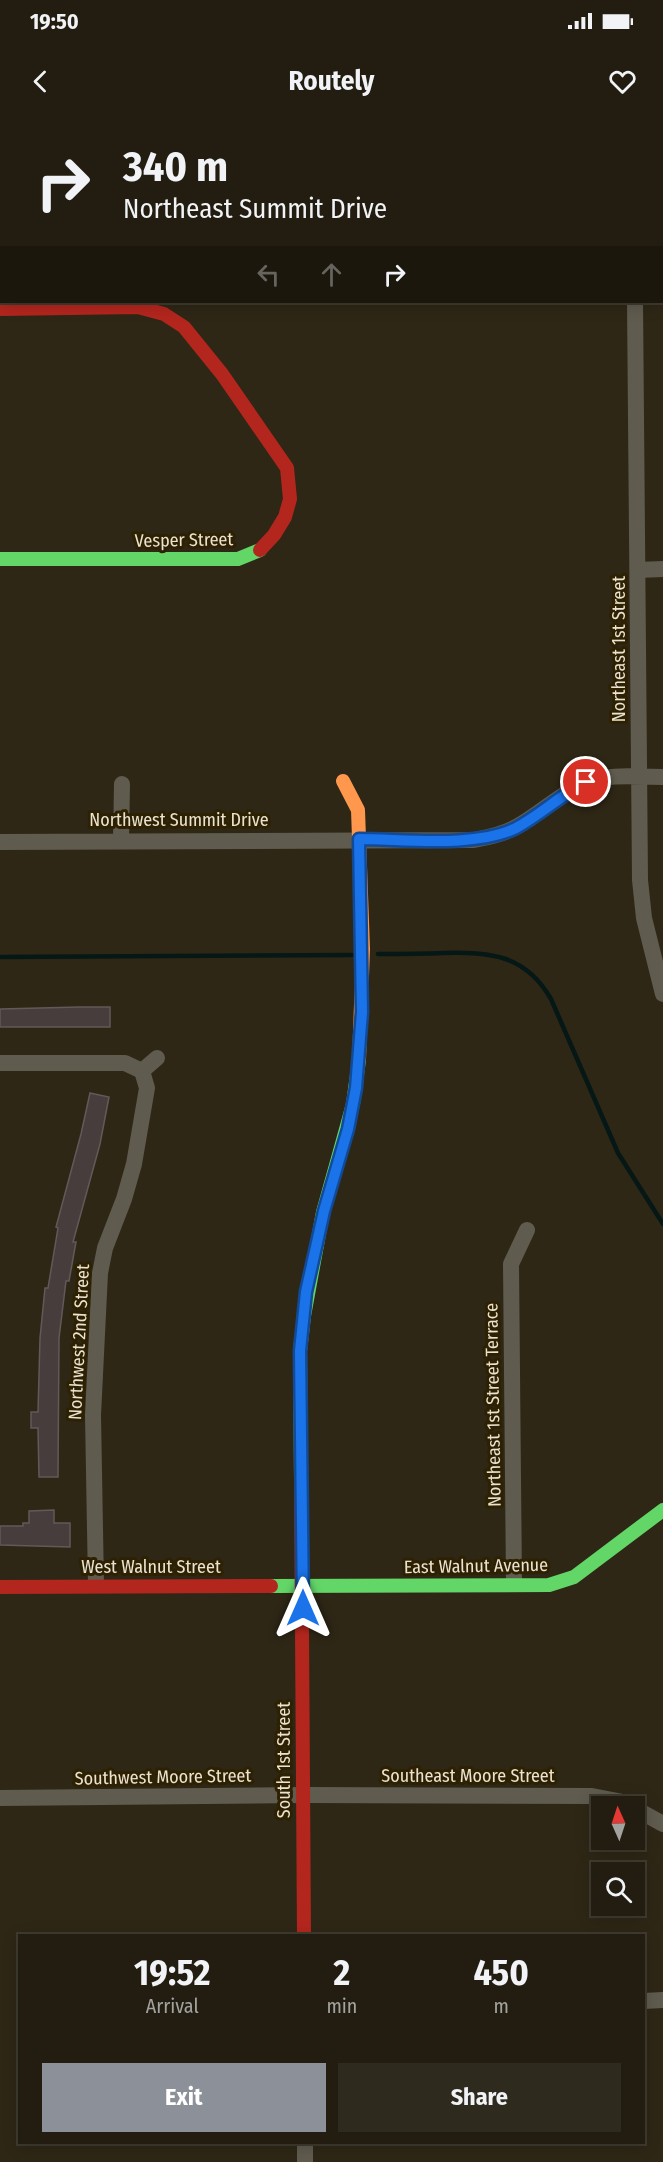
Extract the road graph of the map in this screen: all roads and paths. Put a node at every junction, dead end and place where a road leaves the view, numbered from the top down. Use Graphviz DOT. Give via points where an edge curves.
graph roads {
  1 [pos="635,303"];
  2 [pos="0,309"];
  3 [pos="0,559"];
  4 [pos="663,569"];
  5 [pos="639,570"];
  6 [pos="639,777"];
  7 [pos="663,777"];
  8 [pos="343,782"];
  9 [pos="122,784"];
  10 [pos="359,839"];
  11 [pos="121,840"];
  12 [pos="0,842"];
  13 [pos="663,994"];
  14 [pos="157,1058"];
  15 [pos="0,1064"];
  16 [pos="142,1071"];
  17 [pos="527,1230"];
  18 [pos="663,1510"];
  19 [pos="514,1584"];
  20 [pos="303,1585"];
  21 [pos="96,1586"];
  22 [pos="0,1587"];
  23 [pos="304,1795"];
  24 [pos="592,1796"];
  25 [pos="0,1798"];
  26 [pos="645,1814"];
  27 [pos="663,1824"];
  28 [pos="304,1934"];
  29 [pos="663,2000"];
  30 [pos="645,2001"];
  31 [pos="305,2144"];
  32 [pos="305,2162"];
  1 -- 5 [label="street, Northeast 1st Street"];
  2 -- 3 [label="street, Vesper Street" via="138,308 164,314 184,327 287,468 290,499 274,535 260,550 238,559"];
  4 -- 5 [label="street"];
  5 -- 6 [label="street, Northeast 1st Street"];
  6 -- 7 [label="street, Northwest Summit Drive"];
  6 -- 10 [label="street, Northwest Summit Drive" via="606,777 586,782 517,827 474,840"];
  6 -- 13 [label="street, Northeast 1st Street" via="644,918"];
  8 -- 10 [label="street, South 1st Street" via="358,810"];
  9 -- 11 [label="street"];
  10 -- 11 [label="street, Northwest Summit Drive"];
  10 -- 20 [label="street, South 1st Street" via="362,1012 356,1088 306,1292 300,1351"];
  11 -- 12 [label="street, Northwest Summit Drive"];
  14 -- 16 [label="street"];
  15 -- 16 [label="street" via="125,1063"];
  16 -- 21 [label="street, Northwest 2nd Street" via="147,1088 134,1164 100,1273 93,1415"];
  17 -- 19 [label="street, Northeast 1st Street Terrace" via="511,1264"];
  18 -- 19 [label="street, East Walnut Avenue" via="574,1577 549,1585"];
  19 -- 20 [label="street, East Walnut Avenue"];
  20 -- 21 [label="street, West Walnut Street"];
  20 -- 23 [label="street, South 1st Street"];
  21 -- 22 [label="street, West Walnut Street"];
  23 -- 24 [label="street, Southeast Moore Street"];
  23 -- 25 [label="street, Southwest Moore Street"];
  23 -- 28 [label="street, South 1st Street"];
  26 -- 27 [label="street"];
  29 -- 30 [label="street"];
  31 -- 32 [label="street"];
}
